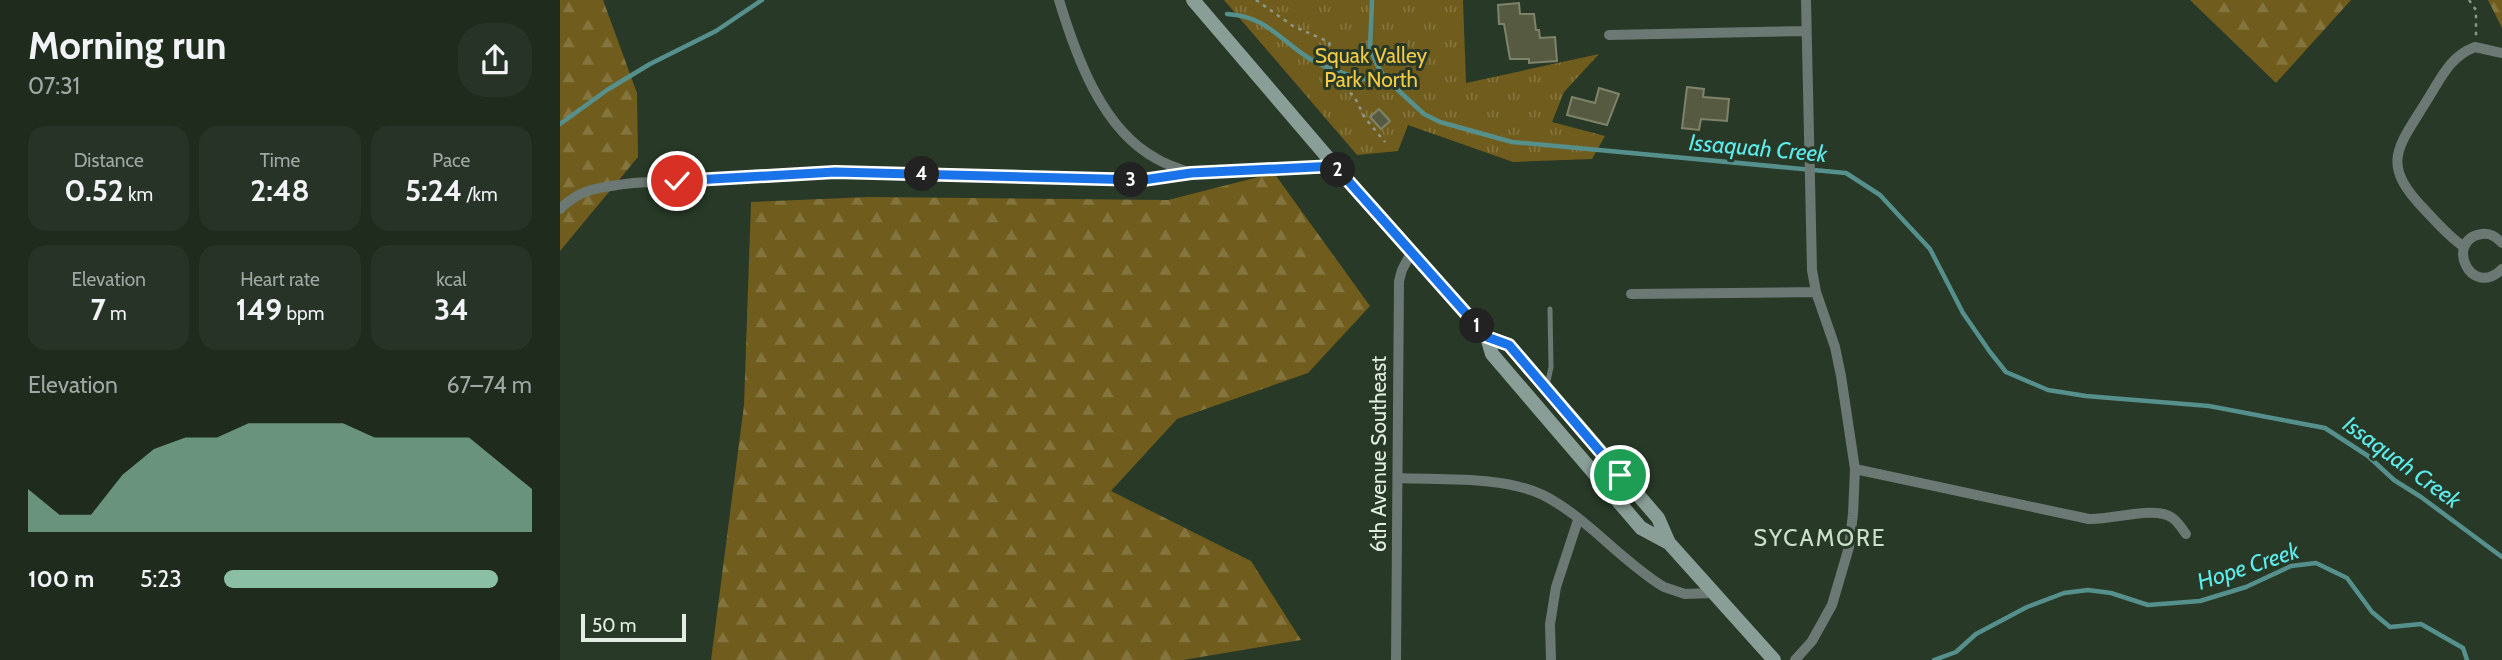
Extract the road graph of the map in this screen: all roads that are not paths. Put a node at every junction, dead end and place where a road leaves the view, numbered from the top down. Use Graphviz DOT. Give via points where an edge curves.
graph roads {
  1 [pos="1059,0"];
  2 [pos="1193,0"];
  3 [pos="1806,0"];
  4 [pos="1806,31"];
  5 [pos="1609,35"];
  6 [pos="2502,53"];
  7 [pos="1335,166"];
  8 [pos="1191,173"];
  9 [pos="560,209"];
  10 [pos="2502,243"];
  11 [pos="2464,247"];
  12 [pos="1412,251"];
  13 [pos="2502,269"];
  14 [pos="1816,292"];
  15 [pos="1631,294"];
  16 [pos="1549,309"];
  17 [pos="1487,337"];
  18 [pos="1546,389"];
  19 [pos="1583,432"];
  20 [pos="1569,444"];
  21 [pos="1855,469"];
  22 [pos="1398,478"];
  23 [pos="1578,520"];
  24 [pos="2186,534"];
  25 [pos="1669,543"];
  26 [pos="1713,593"];
  27 [pos="1396,660"];
  28 [pos="1551,660"];
  29 [pos="1774,660"];
  30 [pos="1795,660"];
  1 -- 8 [label="street" via="1071,41 1100,100 1138,146"];
  2 -- 7 [label="main road"];
  3 -- 4 [label="street"];
  4 -- 5 [label="street"];
  4 -- 14 [label="street" via="1810,246"];
  6 -- 11 [label="street" via="2475,47 2453,58 2405,136 2397,159 2407,192"];
  7 -- 8 [label="street"];
  7 -- 12 [label="main road"];
  8 -- 9 [label="street" via="1143,180 835,172 624,185 591,190"];
  10 -- 11 [label="street" via="2493,235 2480,234"];
  11 -- 13 [label="street" via="2463,260 2476,276 2489,277"];
  12 -- 17 [label="main road"];
  12 -- 22 [label="street, 6th Avenue Southeast" via="1399,281"];
  14 -- 15 [label="street"];
  14 -- 21 [label="street" via="1837,357"];
  16 -- 18 [label="lane" via="1551,367"];
  17 -- 18 [label="main road" via="1509,345"];
  17 -- 20 [label="main road" via="1492,354"];
  18 -- 19 [label="main road"];
  19 -- 20 [label="main road"];
  19 -- 25 [label="main road" via="1658,519"];
  20 -- 25 [label="main road" via="1641,528"];
  21 -- 24 [label="street" via="2089,519 2159,513 2170,516"];
  21 -- 30 [label="street" via="1853,514 1842,574 1822,626"];
  22 -- 23 [label="street" via="1525,488"];
  22 -- 27 [label="street, 6th Avenue Southeast"];
  23 -- 26 [label="street" via="1664,587 1685,594"];
  23 -- 28 [label="street" via="1556,587"];
  25 -- 26 [label="main road"];
  26 -- 29 [label="main road"];
}
